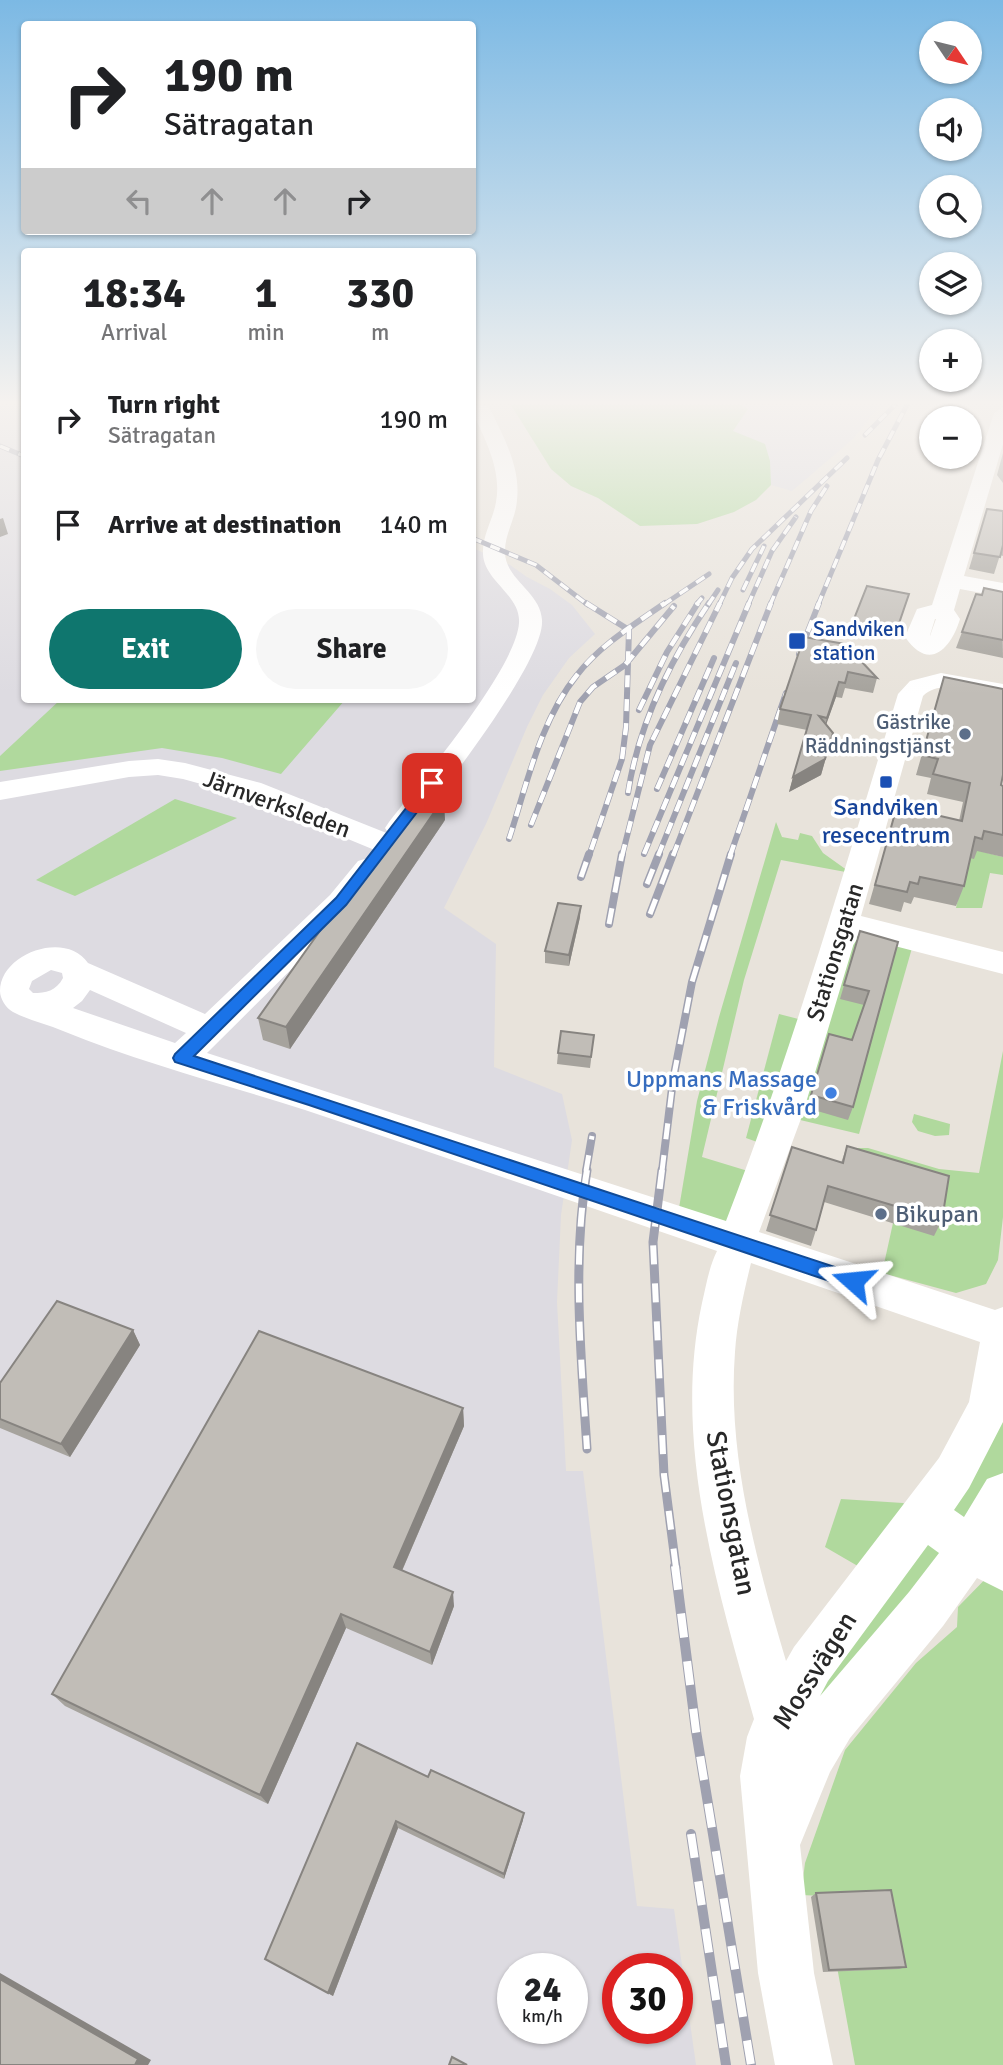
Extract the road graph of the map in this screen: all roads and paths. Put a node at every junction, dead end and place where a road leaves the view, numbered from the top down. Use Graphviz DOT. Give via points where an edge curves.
graph roads {
  1 [pos="507,501"];
  2 [pos="976,501"];
  3 [pos="950,580"];
  4 [pos="1003,590"];
  5 [pos="942,610"];
  6 [pos="1003,692"];
  7 [pos="0,791"];
  8 [pos="387,845"];
  9 [pos="845,923"];
  10 [pos="1003,963"];
  11 [pos="210,1030"];
  12 [pos="181,1058"];
  13 [pos="1003,1329"];
  14 [pos="1003,1496"];
  15 [pos="923,1516"];
  16 [pos="987,1558"];
  17 [pos="780,1722"];
  18 [pos="774,1844"];
  19 [pos="804,2065"];
  1 -- 8 [label="street" via="494,558 527,608 531,622 520,657"];
  2 -- 3 [label="street"];
  3 -- 4 [label="street"];
  3 -- 5 [label="street"];
  6 -- 9 [label="street, Stationsgatan" via="948,681 928,681 914,688"];
  7 -- 8 [label="street, Järnverksleden" via="158,767 251,789"];
  8 -- 11 [label="street" via="341,902"];
  9 -- 10 [label="street"];
  9 -- 17 [label="street, Stationsgatan" via="784,1116 737,1244 718,1315 714,1357 713,1419 727,1520"];
  11 -- 12 [label="street"];
  11 -- 12 [label="street" via="78,971 77,985 63,999 32,1005"];
  12 -- 13 [label="street"];
  13 -- 15 [label="street, Mossvägen" via="990,1402 977,1433"];
  14 -- 16 [label="street, Mossvägen"];
  15 -- 16 [label="street"];
  15 -- 17 [label="street, Mossvägen" via="811,1664"];
  16 -- 18 [label="street, Mossvägen" via="926,1609 832,1720"];
  17 -- 18 [label="street, Mossvägen" via="772,1737 765,1776"];
  18 -- 19 [label="street, Mossvägen" via="786,1973"];
}
